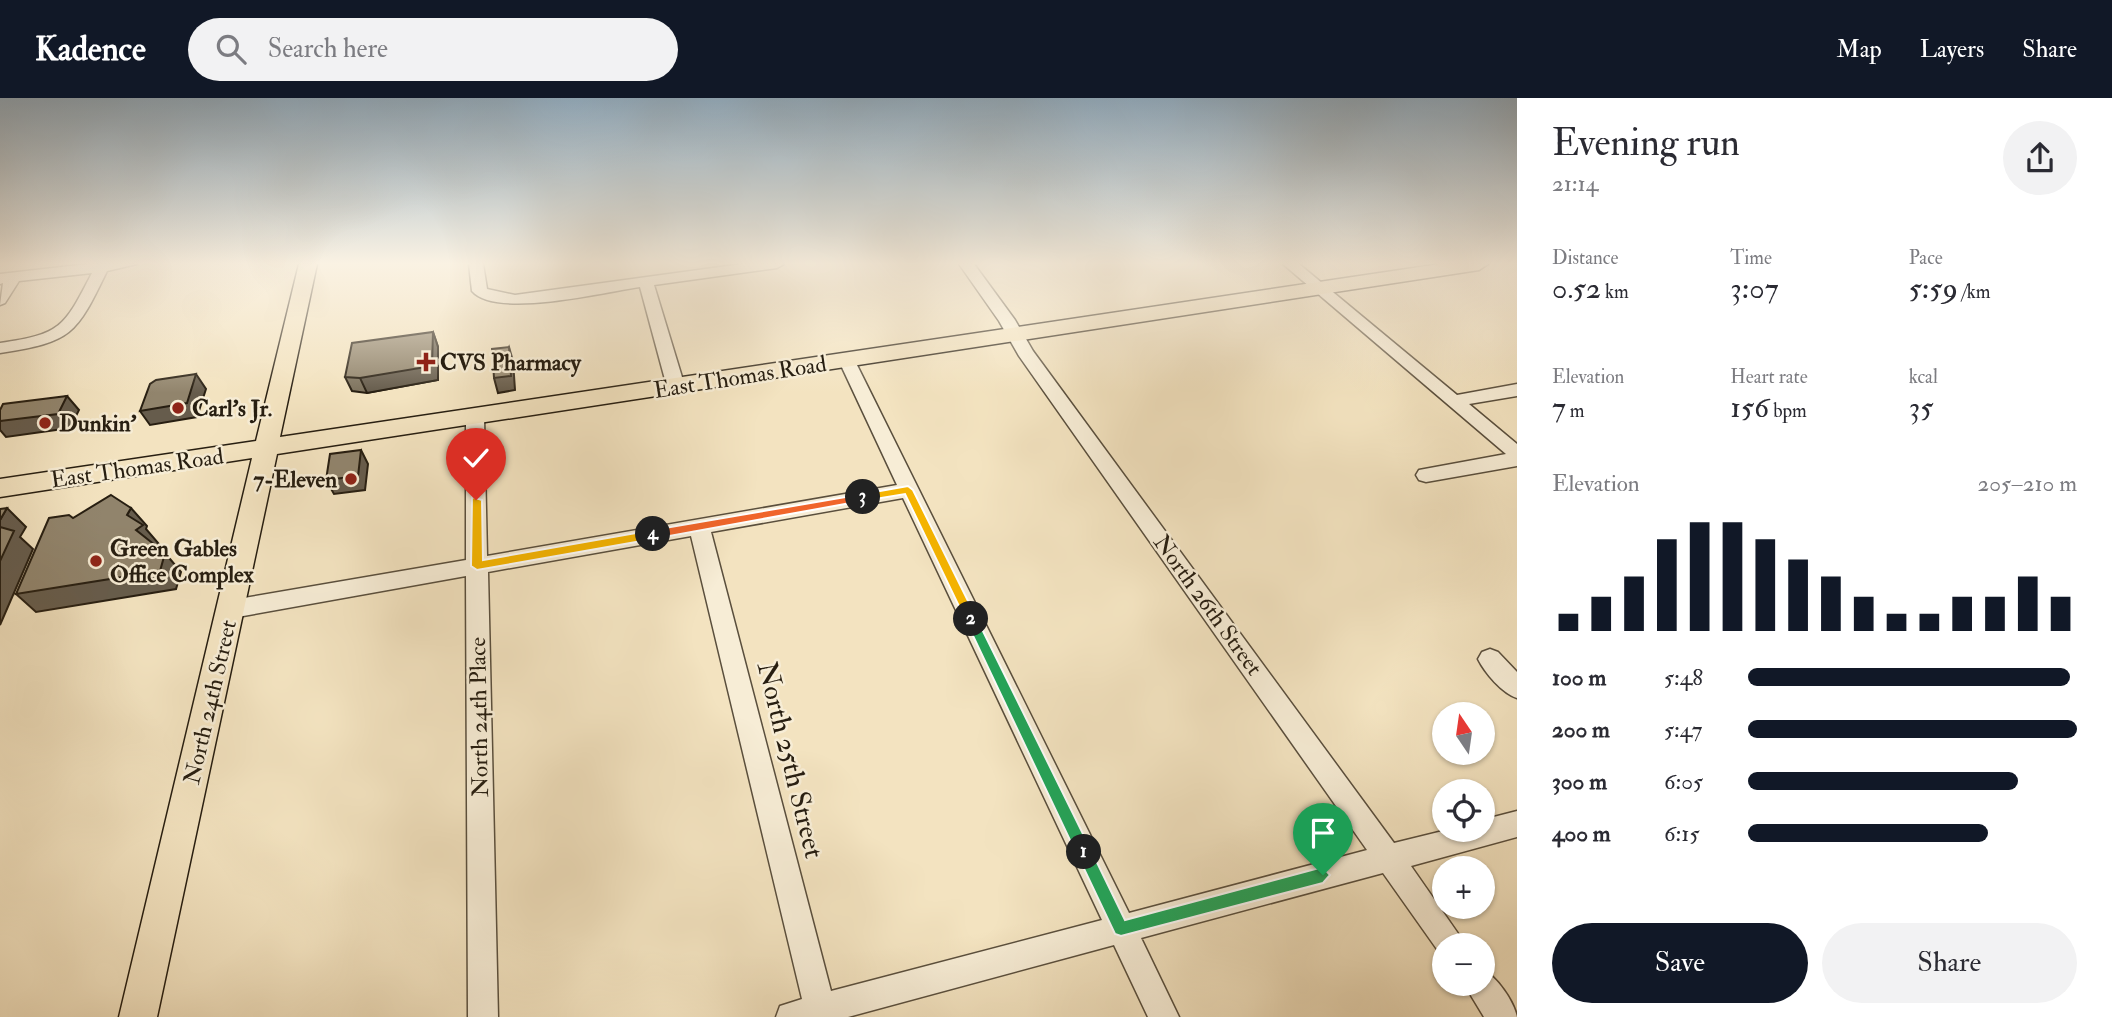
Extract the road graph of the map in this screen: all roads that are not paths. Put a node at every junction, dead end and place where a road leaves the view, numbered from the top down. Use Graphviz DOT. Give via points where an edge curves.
graph roads {
  1 [pos="80,307"];
  2 [pos="297,307"];
  3 [pos="653,307"];
  4 [pos="996,307"];
  5 [pos="1200,307"];
  6 [pos="1340,307"];
  7 [pos="1015,335"];
  8 [pos="0,348"];
  9 [pos="847,361"];
  10 [pos="676,387"];
  11 [pos="1517,390"];
  12 [pos="1453,401"];
  13 [pos="475,417"];
  14 [pos="266,449"];
  15 [pos="1517,456"];
  16 [pos="1426,475"];
  17 [pos="0,488"];
  18 [pos="908,490"];
  19 [pos="699,526"];
  20 [pos="477,566"];
  21 [pos="232,609"];
  22 [pos="1490,659"];
  23 [pos="1517,688"];
  24 [pos="1517,824"];
  25 [pos="1389,858"];
  26 [pos="1121,928"];
  27 [pos="1442,933"];
  28 [pos="1488,996"];
  29 [pos="820,1009"];
  30 [pos="138,1017"];
  31 [pos="484,1017"];
  32 [pos="792,1017"];
  33 [pos="1164,1017"];
  34 [pos="1503,1017"];
  1 -- 8 [label="street" via="67,331 48,341"];
  2 -- 14 [label="main road, North 24th Street"];
  3 -- 10 [label="street"];
  4 -- 7 [label="street, North 26th Street"];
  5 -- 7 [label="main road, East Thomas Road"];
  6 -- 12 [label="street"];
  7 -- 9 [label="main road, East Thomas Road"];
  7 -- 25 [label="street, North 26th Street"];
  9 -- 10 [label="main road, East Thomas Road"];
  9 -- 18 [label="street"];
  10 -- 13 [label="main road, East Thomas Road"];
  11 -- 12 [label="street"];
  12 -- 15 [label="street"];
  13 -- 14 [label="main road, East Thomas Road"];
  13 -- 20 [label="street, North 24th Place"];
  14 -- 17 [label="main road, East Thomas Road"];
  14 -- 21 [label="main road, North 24th Street"];
  15 -- 16 [label="street"];
  18 -- 19 [label="street"];
  18 -- 26 [label="street"];
  19 -- 20 [label="street"];
  19 -- 29 [label="street, North 25th Street"];
  20 -- 21 [label="street"];
  20 -- 31 [label="street, North 24th Place"];
  21 -- 30 [label="main road, North 24th Street"];
  22 -- 23 [label="street"];
  24 -- 25 [label="street"];
  25 -- 26 [label="street"];
  25 -- 27 [label="street, North 26th Street"];
  26 -- 29 [label="street"];
  26 -- 33 [label="street"];
  28 -- 34 [label="street"];
  29 -- 32 [label="street"];
}
